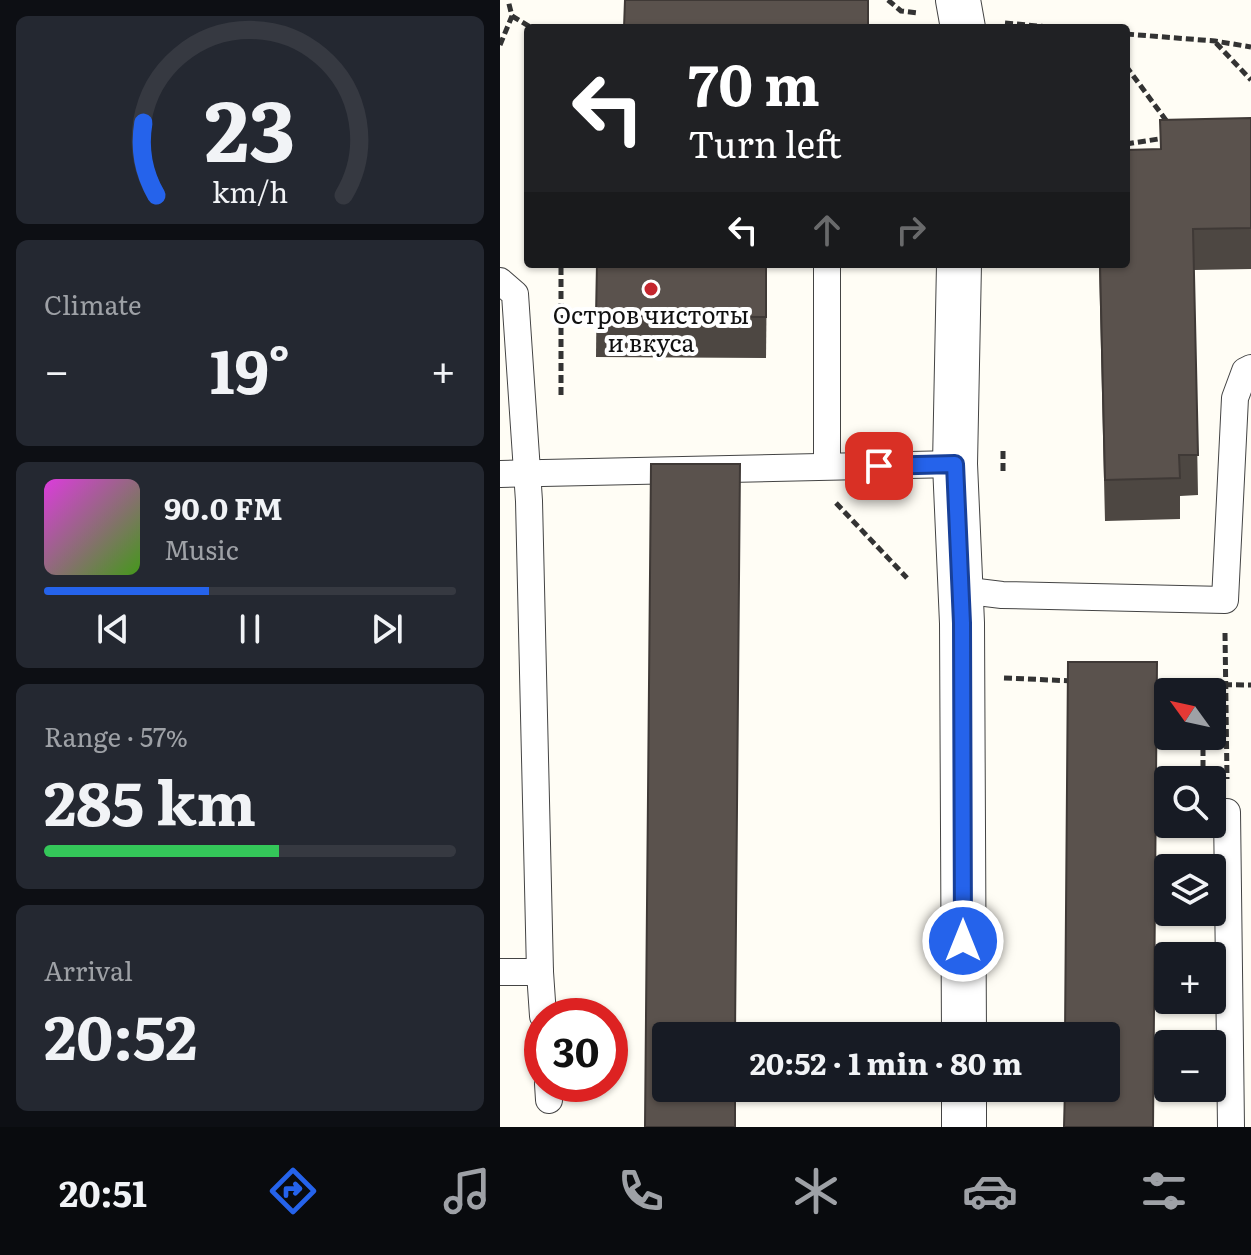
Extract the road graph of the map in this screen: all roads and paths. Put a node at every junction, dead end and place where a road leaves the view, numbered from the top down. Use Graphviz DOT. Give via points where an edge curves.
graph roads {
  1 [pos="508,0"];
  2 [pos="958,0"];
  3 [pos="512,16"];
  4 [pos="525,24"];
  5 [pos="983,24"];
  6 [pos="1130,34"];
  7 [pos="1215,41"];
  8 [pos="500,45"];
  9 [pos="1251,47"];
  10 [pos="1130,71"];
  11 [pos="1251,80"];
  12 [pos="1169,125"];
  13 [pos="1178,136"];
  14 [pos="1130,143"];
  15 [pos="561,268"];
  16 [pos="827,268"];
  17 [pos="959,268"];
  18 [pos="500,281"];
  19 [pos="1251,368"];
  20 [pos="560,404"];
  21 [pos="955,464"];
  22 [pos="827,466"];
  23 [pos="513,474"];
  24 [pos="835,502"];
  25 [pos="907,578"];
  26 [pos="961,590"];
  27 [pos="1225,600"];
  28 [pos="995,678"];
  29 [pos="1225,678"];
  30 [pos="1084,681"];
  31 [pos="1143,683"];
  32 [pos="1154,684"];
  33 [pos="1226,685"];
  34 [pos="1251,685"];
  35 [pos="1226,748"];
  36 [pos="1227,812"];
  37 [pos="500,972"];
  38 [pos="540,972"];
  39 [pos="542,998"];
  40 [pos="964,1022"];
  41 [pos="964,1102"];
  42 [pos="964,1127"];
  43 [pos="1231,1127"];
  1 -- 3 [label="path"];
  2 -- 5 [label="street"];
  3 -- 4 [label="path"];
  3 -- 8 [label="path"];
  6 -- 7 [label="path"];
  7 -- 9 [label="path"];
  7 -- 11 [label="path"];
  10 -- 12 [label="path"];
  13 -- 14 [label="path"];
  15 -- 20 [label="path"];
  16 -- 22 [label="lane"];
  17 -- 21 [label="street"];
  18 -- 23 [label="lane" via="515,294"];
  19 -- 27 [label="lane" via="1235,398"];
  21 -- 22 [label="lane"];
  21 -- 26 [label="street"];
  22 -- 23 [label="lane"];
  23 -- 38 [label="lane" via="529,501"];
  24 -- 25 [label="path"];
  26 -- 27 [label="lane"];
  26 -- 40 [label="street"];
  27 -- 29 [label="path"];
  28 -- 30 [label="path"];
  31 -- 32 [label="path"];
  33 -- 34 [label="path"];
  35 -- 36 [label="path"];
  36 -- 43 [label="lane"];
  37 -- 38 [label="lane"];
  38 -- 39 [label="lane"];
  41 -- 42 [label="street"];
}
